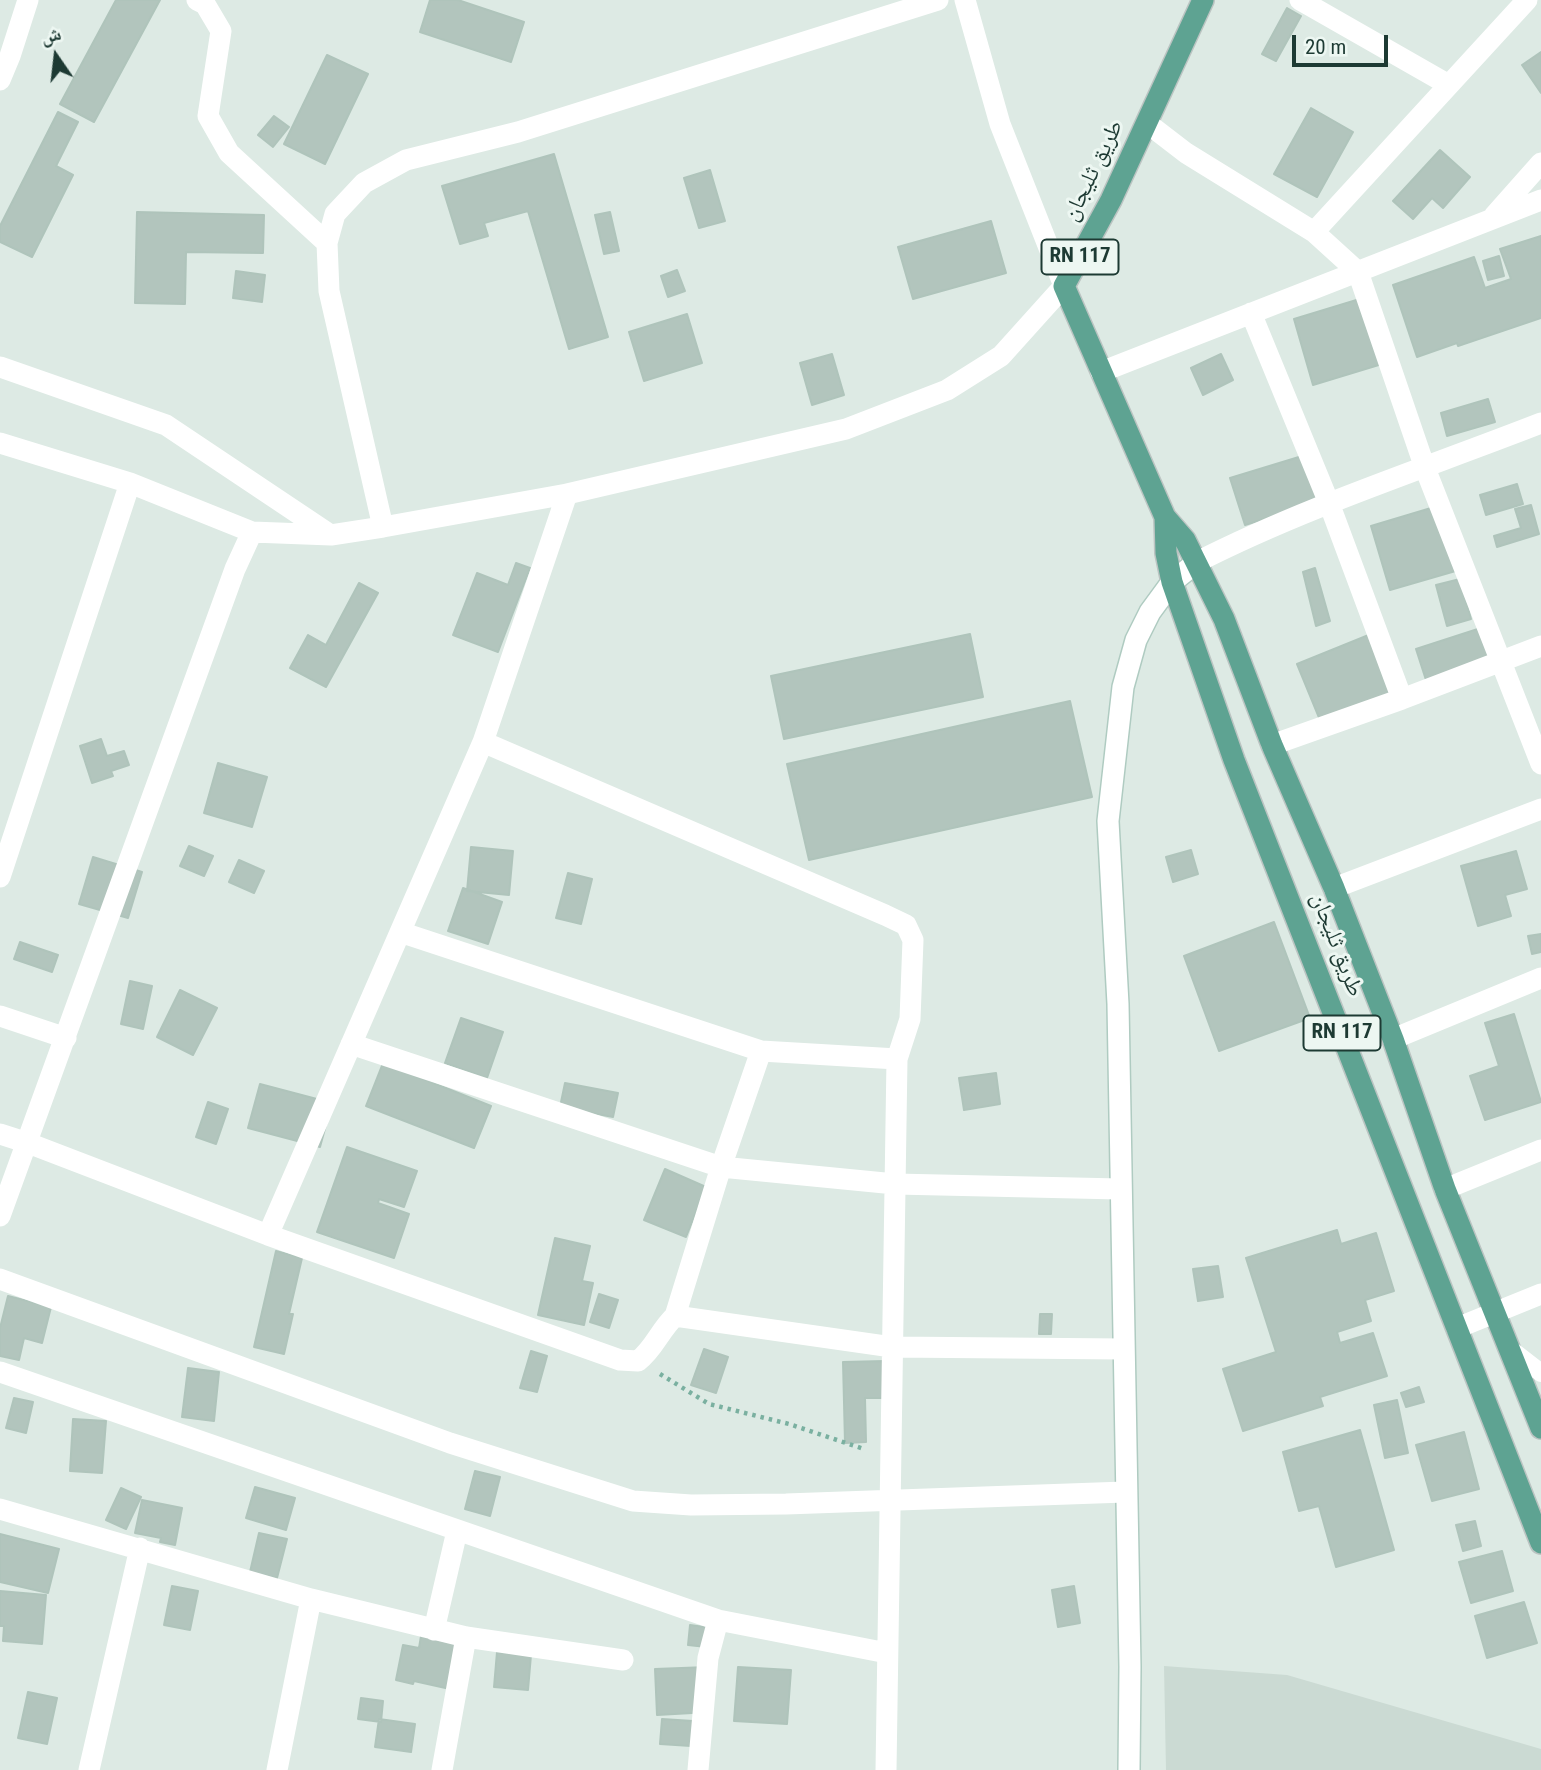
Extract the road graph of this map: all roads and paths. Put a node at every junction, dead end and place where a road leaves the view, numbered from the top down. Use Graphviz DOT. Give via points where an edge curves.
graph roads {
  1 [pos="27,0"];
  2 [pos="197,0"];
  3 [pos="938,0"];
  4 [pos="965,0"];
  5 [pos="1203,0"];
  6 [pos="1300,0"];
  7 [pos="1527,0"];
  8 [pos="0,80"];
  9 [pos="1449,85"];
  10 [pos="1147,123"];
  11 [pos="1541,163"];
  12 [pos="1541,200"];
  13 [pos="1492,219"];
  14 [pos="1314,232"];
  15 [pos="327,243"];
  16 [pos="1358,272"];
  17 [pos="1064,286"];
  18 [pos="1251,313"];
  19 [pos="0,367"];
  20 [pos="1101,372"];
  21 [pos="1541,423"];
  22 [pos="0,443"];
  23 [pos="1425,468"];
  24 [pos="130,483"];
  25 [pos="566,494"];
  26 [pos="1329,503"];
  27 [pos="1165,517"];
  28 [pos="383,527"];
  29 [pos="251,532"];
  30 [pos="331,536"];
  31 [pos="1197,562"];
  32 [pos="1172,582"];
  33 [pos="1541,646"];
  34 [pos="1500,662"];
  35 [pos="1402,699"];
  36 [pos="483,742"];
  37 [pos="1272,745"];
  38 [pos="1541,764"];
  39 [pos="1541,809"];
  40 [pos="0,875"];
  41 [pos="1334,888"];
  42 [pos="400,932"];
  43 [pos="1541,978"];
  44 [pos="0,1016"];
  45 [pos="66,1038"];
  46 [pos="1393,1040"];
  47 [pos="351,1044"];
  48 [pos="761,1051"];
  49 [pos="897,1059"];
  50 [pos="0,1134"];
  51 [pos="28,1143"];
  52 [pos="1541,1150"];
  53 [pos="721,1167"];
  54 [pos="895,1184"];
  55 [pos="1120,1189"];
  56 [pos="1445,1189"];
  57 [pos="0,1216"];
  58 [pos="268,1235"];
  59 [pos="0,1279"];
  60 [pos="1541,1294"];
  61 [pos="1494,1313"];
  62 [pos="675,1316"];
  63 [pos="1457,1328"];
  64 [pos="892,1347"];
  65 [pos="1123,1349"];
  66 [pos="1508,1349"];
  67 [pos="638,1361"];
  68 [pos="0,1372"];
  69 [pos="1541,1373"];
  70 [pos="1541,1428"];
  71 [pos="890,1457"];
  72 [pos="1125,1492"];
  73 [pos="890,1500"];
  74 [pos="0,1509"];
  75 [pos="457,1531"];
  76 [pos="1541,1543"];
  77 [pos="140,1548"];
  78 [pos="311,1599"];
  79 [pos="718,1620"];
  80 [pos="434,1630"];
  81 [pos="466,1637"];
  82 [pos="887,1653"];
  83 [pos="623,1660"];
  84 [pos="89,1770"];
  85 [pos="276,1770"];
  86 [pos="442,1770"];
  87 [pos="698,1770"];
  88 [pos="886,1770"];
  89 [pos="1129,1770"];
  1 -- 8 [label="street"];
  2 -- 15 [label="street" via="205,4 221,31 208,116 229,153"];
  3 -- 15 [label="street" via="518,132 406,160 364,183 335,214"];
  4 -- 17 [label="street" via="1000,124"];
  5 -- 10 [label="main road, طريق ثليجان / RN 117"];
  6 -- 9 [label="street"];
  7 -- 9 [label="street"];
  9 -- 14 [label="street"];
  10 -- 14 [label="street" via="1186,153"];
  10 -- 17 [label="main road, طريق ثليجان / RN 117"];
  11 -- 13 [label="street"];
  12 -- 13 [label="street"];
  13 -- 16 [label="street"];
  14 -- 16 [label="street"];
  15 -- 28 [label="street" via="329,291"];
  16 -- 18 [label="street"];
  16 -- 23 [label="street"];
  17 -- 20 [label="main road, طريق ثليجان / RN 117"];
  17 -- 25 [label="street" via="1001,356 947,390 846,429"];
  18 -- 20 [label="street"];
  18 -- 26 [label="street"];
  19 -- 30 [label="street" via="166,425"];
  20 -- 27 [label="main road, طريق ثليجان / RN 117"];
  21 -- 23 [label="street"];
  22 -- 24 [label="street"];
  23 -- 26 [label="street"];
  23 -- 34 [label="street"];
  24 -- 29 [label="street"];
  24 -- 40 [label="street"];
  25 -- 28 [label="street"];
  25 -- 36 [label="street"];
  26 -- 31 [label="street"];
  26 -- 35 [label="street"];
  27 -- 31 [label="main road, طريق ثليجان / RN 117"];
  27 -- 32 [label="main road, طريق ثليجان / RN 117"];
  28 -- 30 [label="street"];
  29 -- 30 [label="street"];
  29 -- 45 [label="street"];
  31 -- 32 [label="street"];
  31 -- 37 [label="main road, طريق ثليجان / RN 117"];
  32 -- 55 [label="street" via="1136,640 1126,676 1108,821 1118,1004"];
  32 -- 63 [label="main road, طريق ثليجان / RN 117" via="1234,760"];
  33 -- 34 [label="street"];
  34 -- 35 [label="street"];
  34 -- 38 [label="street"];
  35 -- 37 [label="street"];
  36 -- 42 [label="street"];
  36 -- 49 [label="street" via="906,925 913,940 910,1019"];
  37 -- 41 [label="main road, طريق ثليجان / RN 117"];
  39 -- 41 [label="street"];
  41 -- 46 [label="main road, طريق ثليجان / RN 117"];
  42 -- 47 [label="street"];
  42 -- 48 [label="street"];
  43 -- 46 [label="street"];
  44 -- 45 [label="street"];
  45 -- 51 [label="street"];
  46 -- 56 [label="main road, طريق ثليجان / RN 117"];
  47 -- 53 [label="street"];
  47 -- 58 [label="street"];
  48 -- 49 [label="street"];
  48 -- 53 [label="street"];
  49 -- 54 [label="street"];
  50 -- 51 [label="street"];
  51 -- 57 [label="street"];
  51 -- 58 [label="street"];
  52 -- 56 [label="street"];
  53 -- 54 [label="street"];
  53 -- 62 [label="street"];
  54 -- 55 [label="street"];
  54 -- 64 [label="street"];
  55 -- 65 [label="street"];
  56 -- 61 [label="main road, طريق ثليجان / RN 117"];
  58 -- 67 [label="street" via="620,1360"];
  59 -- 73 [label="street" via="450,1443 633,1501 717,1505"];
  60 -- 61 [label="street"];
  61 -- 63 [label="street"];
  61 -- 66 [label="main road, طريق ثليجان / RN 117"];
  62 -- 64 [label="street"];
  62 -- 67 [label="street"];
  63 -- 76 [label="main road, طريق ثليجان / RN 117"];
  64 -- 65 [label="street"];
  64 -- 71 [label="street"];
  65 -- 72 [label="street"];
  66 -- 69 [label="lane"];
  66 -- 70 [label="main road, طريق ثليجان / RN 117"];
  67 -- 71 [label="path" via="709,1404"];
  68 -- 75 [label="street"];
  71 -- 73 [label="street"];
  72 -- 73 [label="street"];
  72 -- 89 [label="street"];
  73 -- 82 [label="street"];
  74 -- 77 [label="street"];
  75 -- 79 [label="street"];
  75 -- 80 [label="street"];
  77 -- 78 [label="street"];
  77 -- 84 [label="street"];
  78 -- 80 [label="street"];
  78 -- 85 [label="street"];
  79 -- 82 [label="street"];
  79 -- 87 [label="street" via="708,1658"];
  80 -- 81 [label="street"];
  81 -- 83 [label="street"];
  81 -- 86 [label="street"];
  82 -- 88 [label="street"];
}
